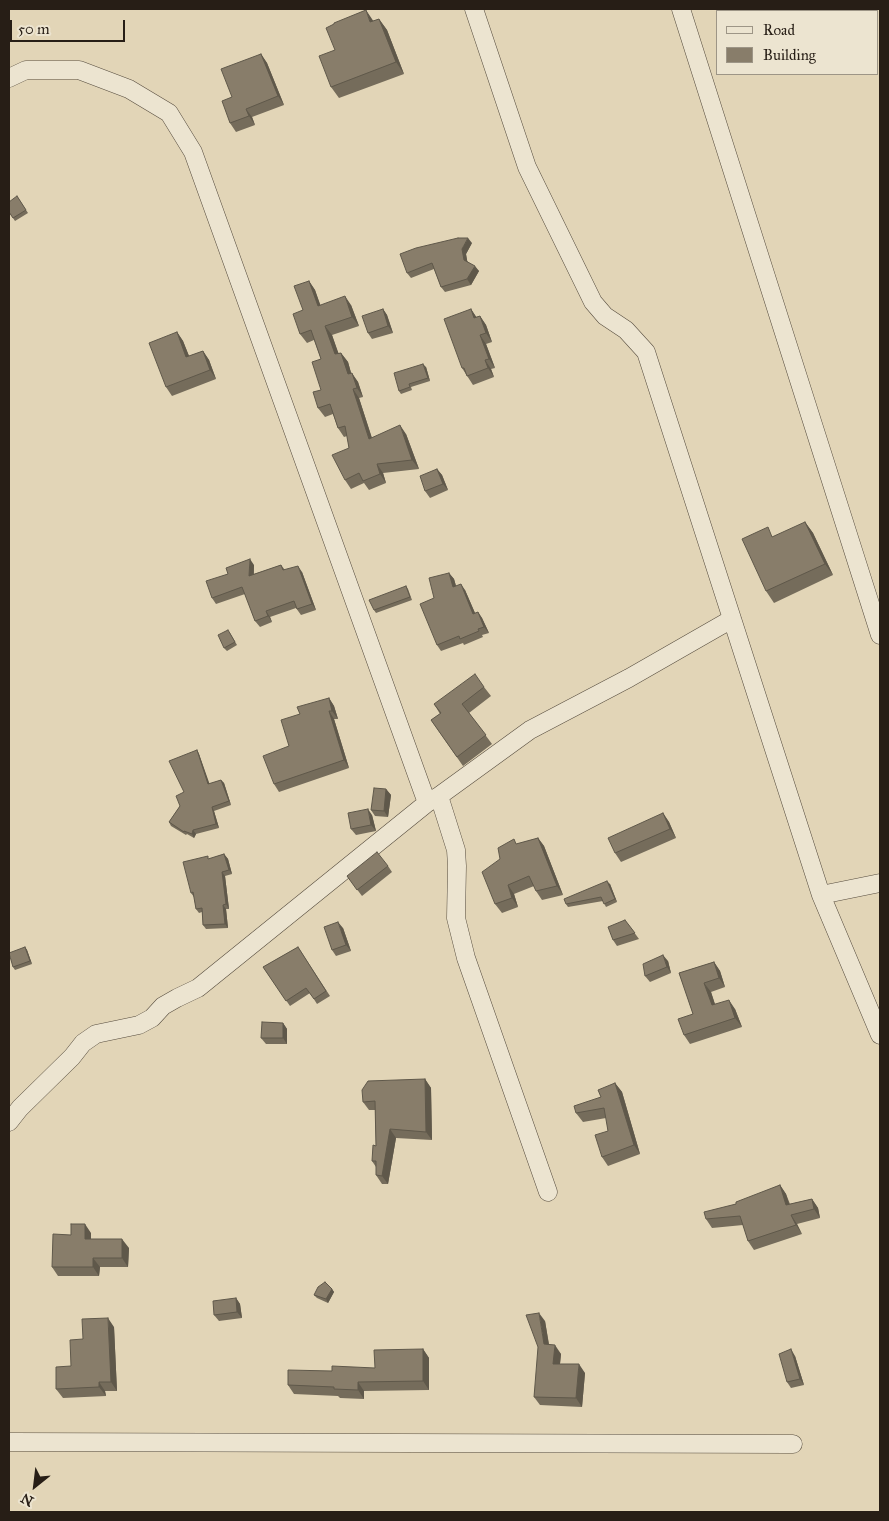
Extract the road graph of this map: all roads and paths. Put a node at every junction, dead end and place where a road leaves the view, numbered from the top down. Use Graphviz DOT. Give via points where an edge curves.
graph roads {
  1 [pos="474,9"];
  2 [pos="680,9"];
  3 [pos="9,78"];
  4 [pos="732,619"];
  5 [pos="880,635"];
  6 [pos="433,799"];
  7 [pos="880,882"];
  8 [pos="822,895"];
  9 [pos="880,1036"];
  10 [pos="9,1122"];
  11 [pos="548,1192"];
  12 [pos="9,1442"];
  13 [pos="793,1444"];
  1 -- 4 [label="street" via="527,167 593,302 646,352"];
  2 -- 5 [label="street"];
  3 -- 6 [label="street" via="26,70 79,70 129,89 169,113 193,152"];
  4 -- 6 [label="street" via="530,730"];
  4 -- 8 [label="street"];
  6 -- 10 [label="street" via="198,988 163,1006 152,1018 139,1025 96,1034 83,1043"];
  6 -- 11 [label="street" via="456,850 456,918 464,950"];
  7 -- 8 [label="street"];
  8 -- 9 [label="street"];
  12 -- 13 [label="street"];
}
